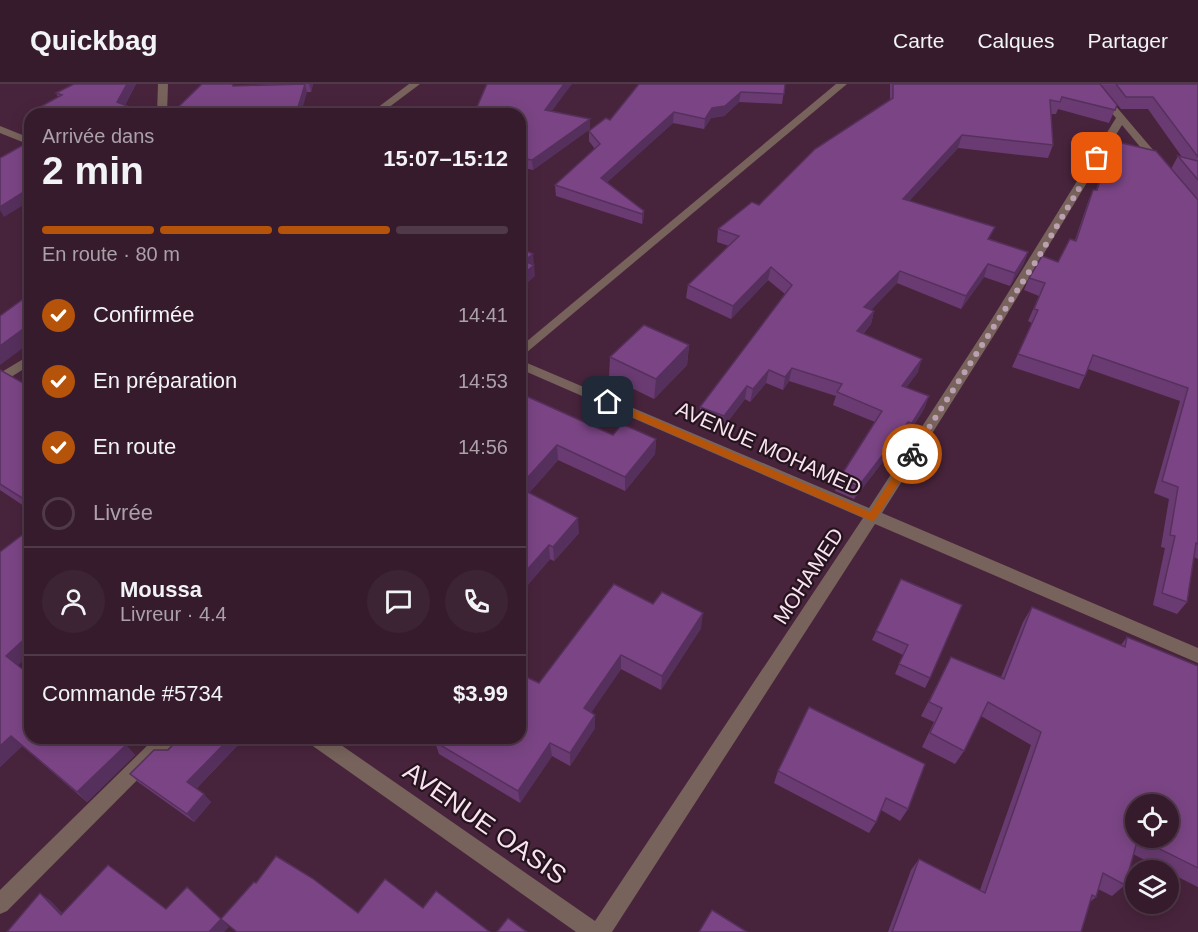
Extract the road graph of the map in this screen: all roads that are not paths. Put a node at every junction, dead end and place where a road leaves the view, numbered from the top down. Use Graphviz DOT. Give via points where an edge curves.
graph roads {
  1 [pos="163,84"];
  2 [pos="415,84"];
  3 [pos="842,84"];
  4 [pos="1092,84"];
  5 [pos="162,108"];
  6 [pos="382,108"];
  7 [pos="1121,118"];
  8 [pos="0,129"];
  9 [pos="24,139"];
  10 [pos="1170,177"];
  11 [pos="526,349"];
  12 [pos="24,363"];
  13 [pos="526,367"];
  14 [pos="0,379"];
  15 [pos="872,517"];
  16 [pos="1198,656"];
  17 [pos="161,744"];
  18 [pos="325,744"];
  19 [pos="0,904"];
  20 [pos="593,932"];
  21 [pos="600,932"];
  1 -- 5 [label="street"];
  2 -- 6 [label="street"];
  3 -- 11 [label="street"];
  4 -- 7 [label="street"];
  7 -- 10 [label="street"];
  7 -- 15 [label="street, MOHAMED" via="1038,258"];
  8 -- 9 [label="street"];
  12 -- 14 [label="street"];
  13 -- 15 [label="street, AVENUE MOHAMED"];
  15 -- 16 [label="street, AVENUE MOHAMED"];
  15 -- 21 [label="street, MOHAMED"];
  17 -- 19 [label="street"];
  18 -- 20 [label="street, AVENUE OASIS"];
}
